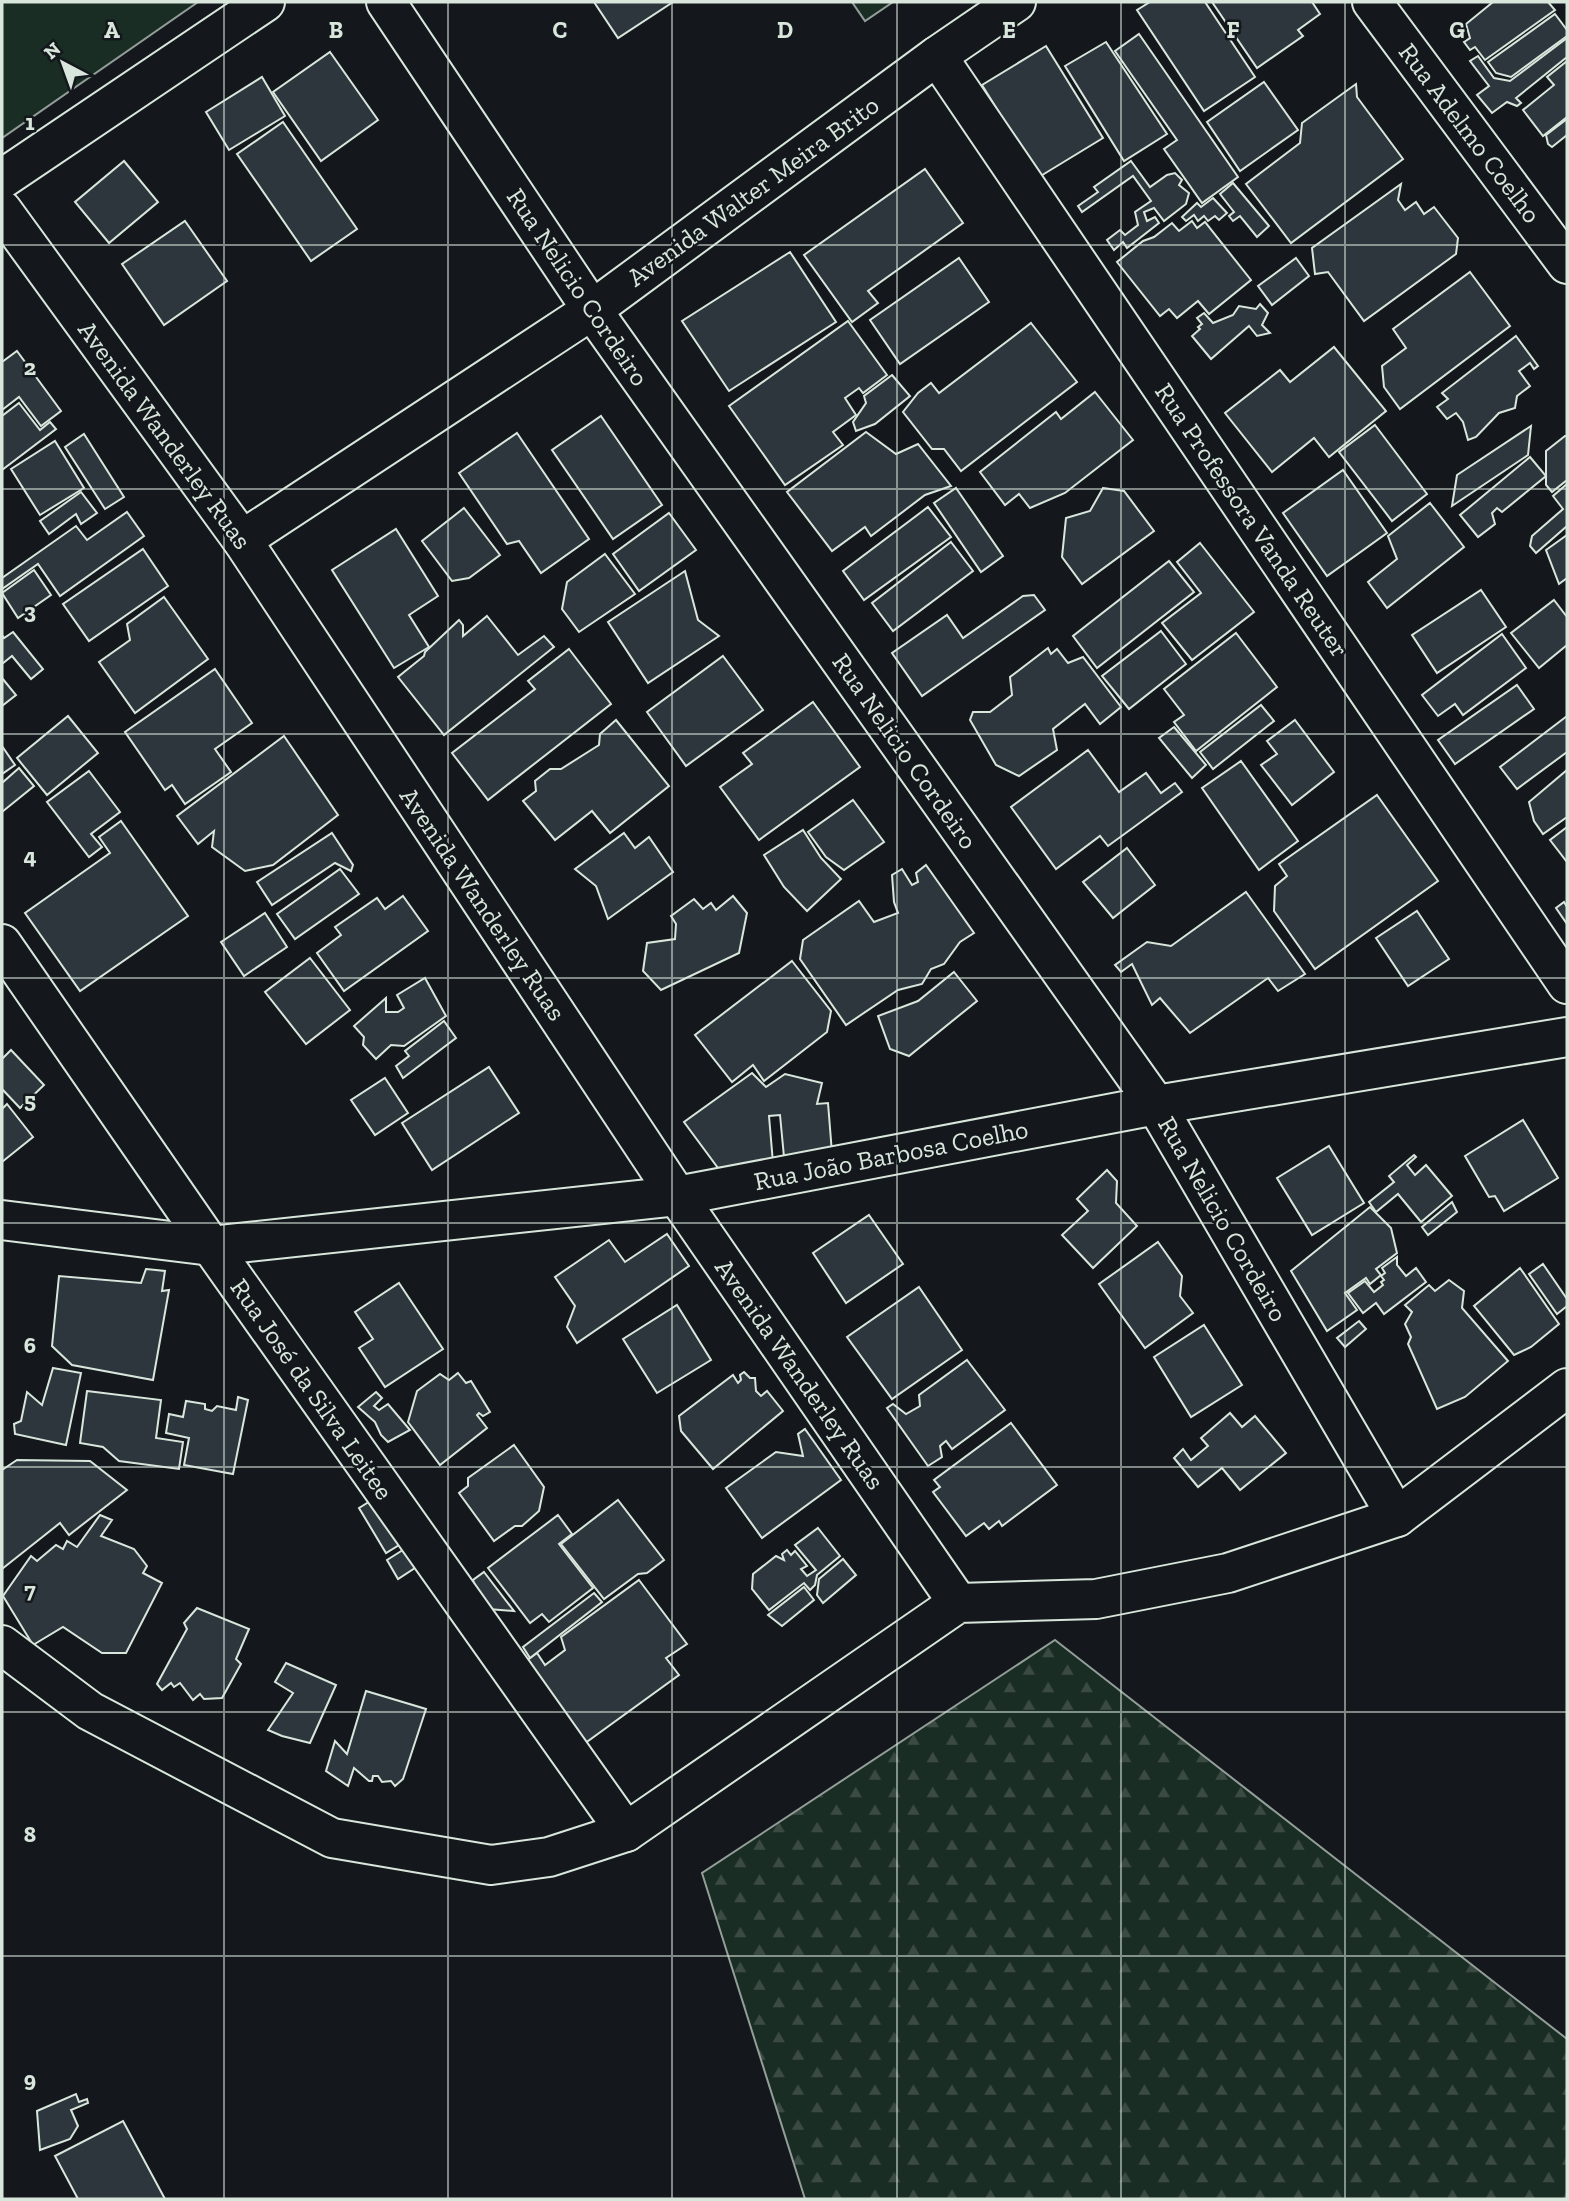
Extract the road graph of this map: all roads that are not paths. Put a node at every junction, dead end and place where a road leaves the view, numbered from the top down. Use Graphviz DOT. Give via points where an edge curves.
graph roads {
  1 [pos="265,2"];
  2 [pos="386,2"];
  3 [pos="1016,2"];
  4 [pos="1372,2"];
  5 [pos="937,56"];
  6 [pos="2,179"];
  7 [pos="2,210"];
  8 [pos="1567,264"];
  9 [pos="592,310"];
  10 [pos="242,540"];
  11 [pos="2,944"];
  12 [pos="1567,984"];
  13 [pos="1567,1037"];
  14 [pos="1156,1105"];
  15 [pos="677,1196"];
  16 [pos="2,1220"];
  17 [pos="211,1246"];
  18 [pos="1567,1388"];
  19 [pos="1397,1517"];
  20 [pos="958,1602"];
  21 [pos="2,1645"];
  22 [pos="626,1832"];
  1 -- 6 [label="street"];
  2 -- 9 [label="street, Rua Nelicio Cordeiro"];
  3 -- 5 [label="street, Avenida Walter Meira Brito"];
  4 -- 8 [label="street, Rua Adelmo Coelho"];
  5 -- 9 [label="street, Avenida Walter Meira Brito"];
  5 -- 12 [label="street, Rua Professora Vanda Reuter"];
  7 -- 10 [label="street, Avenida Wanderley Ruas"];
  9 -- 10 [label="street, Avenida Walter Meira Brito"];
  9 -- 14 [label="street, Rua Nelicio Cordeiro"];
  10 -- 15 [label="street, Avenida Wanderley Ruas"];
  11 -- 17 [label="street, Rua José da Silva Leitee"];
  13 -- 14 [label="street, Rua João Barbosa Coelho"];
  14 -- 15 [label="street, Rua João Barbosa Coelho"];
  14 -- 19 [label="street, Rua Nelicio Cordeiro"];
  15 -- 17 [label="street, Rua João Barbosa Coelho"];
  15 -- 20 [label="street, Avenida Wanderley Ruas"];
  16 -- 17 [label="street, Rua João Barbosa Coelho"];
  17 -- 22 [label="street, Rua José da Silva Leitee"];
  18 -- 19 [label="street"];
  19 -- 20 [label="street" via="1228,1573 1096,1599"];
  20 -- 22 [label="street"];
  21 -- 22 [label="street" via="90,1711 332,1838 491,1865 549,1857"];
}
